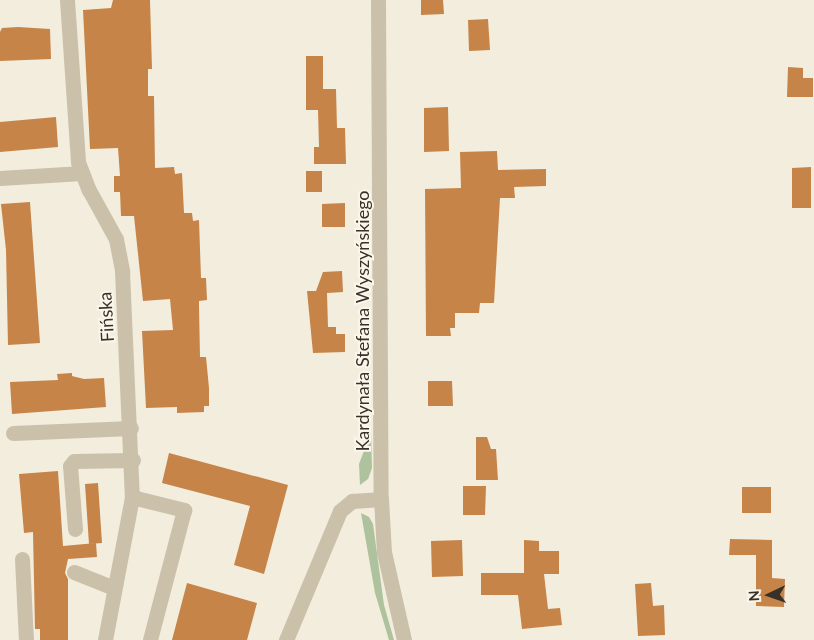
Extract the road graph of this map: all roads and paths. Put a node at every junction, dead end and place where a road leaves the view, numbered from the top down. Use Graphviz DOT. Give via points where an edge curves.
graph roads {
  1 [pos="67,0"];
  2 [pos="378,0"];
  3 [pos="82,173"];
  4 [pos="0,178"];
  5 [pos="132,428"];
  6 [pos="13,433"];
  7 [pos="133,460"];
  8 [pos="132,497"];
  9 [pos="381,499"];
  10 [pos="75,528"];
  11 [pos="22,559"];
  12 [pos="74,572"];
  13 [pos="114,588"];
  14 [pos="26,640"];
  15 [pos="105,640"];
  16 [pos="150,640"];
  17 [pos="286,640"];
  18 [pos="404,640"];
  1 -- 3 [label="street, Fińska" via="74,125"];
  2 -- 9 [label="street, Kardynała Stefana Wyszyńskiego"];
  3 -- 4 [label="street"];
  3 -- 5 [label="street, Fińska" via="121,255"];
  5 -- 6 [label="street"];
  5 -- 7 [label="street, Fińska"];
  7 -- 8 [label="street, Fińska"];
  7 -- 10 [label="street" via="74,461 70,466"];
  8 -- 13 [label="street, Fińska"];
  8 -- 16 [label="street" via="184,510"];
  9 -- 17 [label="street" via="352,501 340,511"];
  9 -- 18 [label="street, Kardynała Stefana Wyszyńskiego" via="384,552"];
  11 -- 14 [label="street"];
  12 -- 13 [label="street"];
  13 -- 15 [label="street, Fińska"];
}
